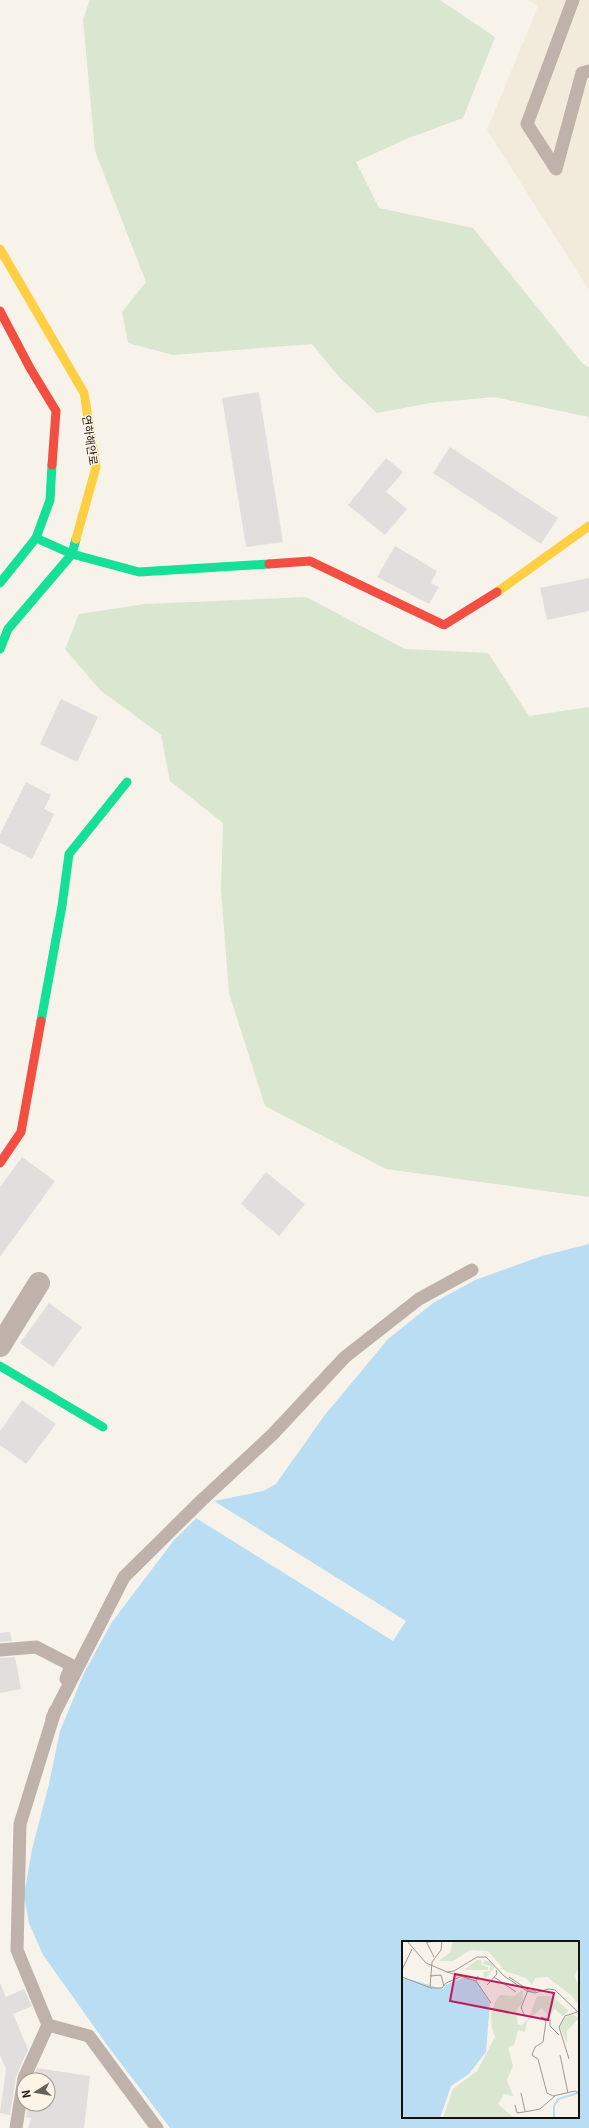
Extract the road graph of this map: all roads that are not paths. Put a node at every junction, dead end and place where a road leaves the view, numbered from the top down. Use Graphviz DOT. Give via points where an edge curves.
graph roads {
  1 [pos="573,0"];
  2 [pos="589,71"];
  3 [pos="0,249"];
  4 [pos="0,311"];
  5 [pos="589,526"];
  6 [pos="36,538"];
  7 [pos="72,554"];
  8 [pos="0,583"];
  9 [pos="0,650"];
  10 [pos="127,782"];
  11 [pos="0,1164"];
  12 [pos="472,1270"];
  13 [pos="39,1283"];
  14 [pos="0,1346"];
  15 [pos="0,1366"];
  16 [pos="103,1427"];
  17 [pos="0,1650"];
  18 [pos="52,1718"];
  19 [pos="48,2025"];
  20 [pos="16,2128"];
  21 [pos="157,2128"];
  1 -- 2 [label="lane" via="527,124 556,170 582,74"];
  3 -- 7 [label="street, 연하해안로" via="84,393 96,467"];
  4 -- 6 [label="street" via="56,411 50,500"];
  5 -- 7 [label="street" via="513,583 444,625 310,561 139,572"];
  6 -- 7 [label="street"];
  6 -- 8 [label="street"];
  7 -- 9 [label="street, 연하해안로" via="8,630"];
  10 -- 11 [label="street" via="69,854 21,1132"];
  12 -- 18 [label="lane" via="419,1299 345,1357 272,1435 124,1577"];
  13 -- 14 [label="street"];
  15 -- 16 [label="street"];
  17 -- 18 [label="lane" via="36,1648 71,1665"];
  18 -- 19 [label="lane" via="20,1824 17,1950"];
  19 -- 20 [label="lane" via="24,2078"];
  19 -- 21 [label="lane" via="89,2036"];
}
